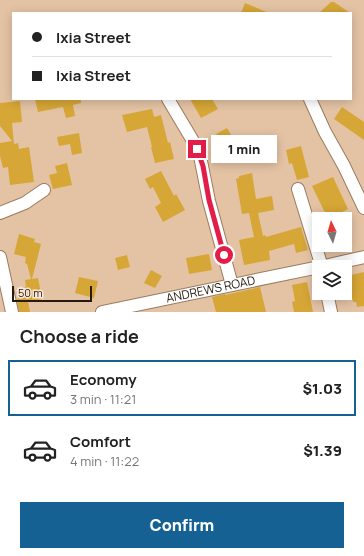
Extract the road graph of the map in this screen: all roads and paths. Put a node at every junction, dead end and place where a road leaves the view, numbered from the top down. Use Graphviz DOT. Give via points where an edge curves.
graph roads {
  1 [pos="169,100"];
  2 [pos="310,100"];
  3 [pos="298,189"];
  4 [pos="44,190"];
  5 [pos="364,208"];
  6 [pos="0,213"];
  7 [pos="0,257"];
  8 [pos="364,258"];
  9 [pos="319,260"];
  10 [pos="352,261"];
  11 [pos="312,269"];
  12 [pos="232,285"];
  13 [pos="328,300"];
  14 [pos="12,312"];
  15 [pos="104,312"];
  16 [pos="331,312"];
  1 -- 12 [label="street" via="200,156"];
  2 -- 5 [label="street"];
  3 -- 9 [label="street"];
  4 -- 6 [label="street" via="25,203"];
  7 -- 14 [label="street"];
  8 -- 10 [label="street, ANDREWS ROAD"];
  11 -- 12 [label="street, ANDREWS ROAD"];
  12 -- 15 [label="street, ANDREWS ROAD"];
  13 -- 16 [label="street"];
}
